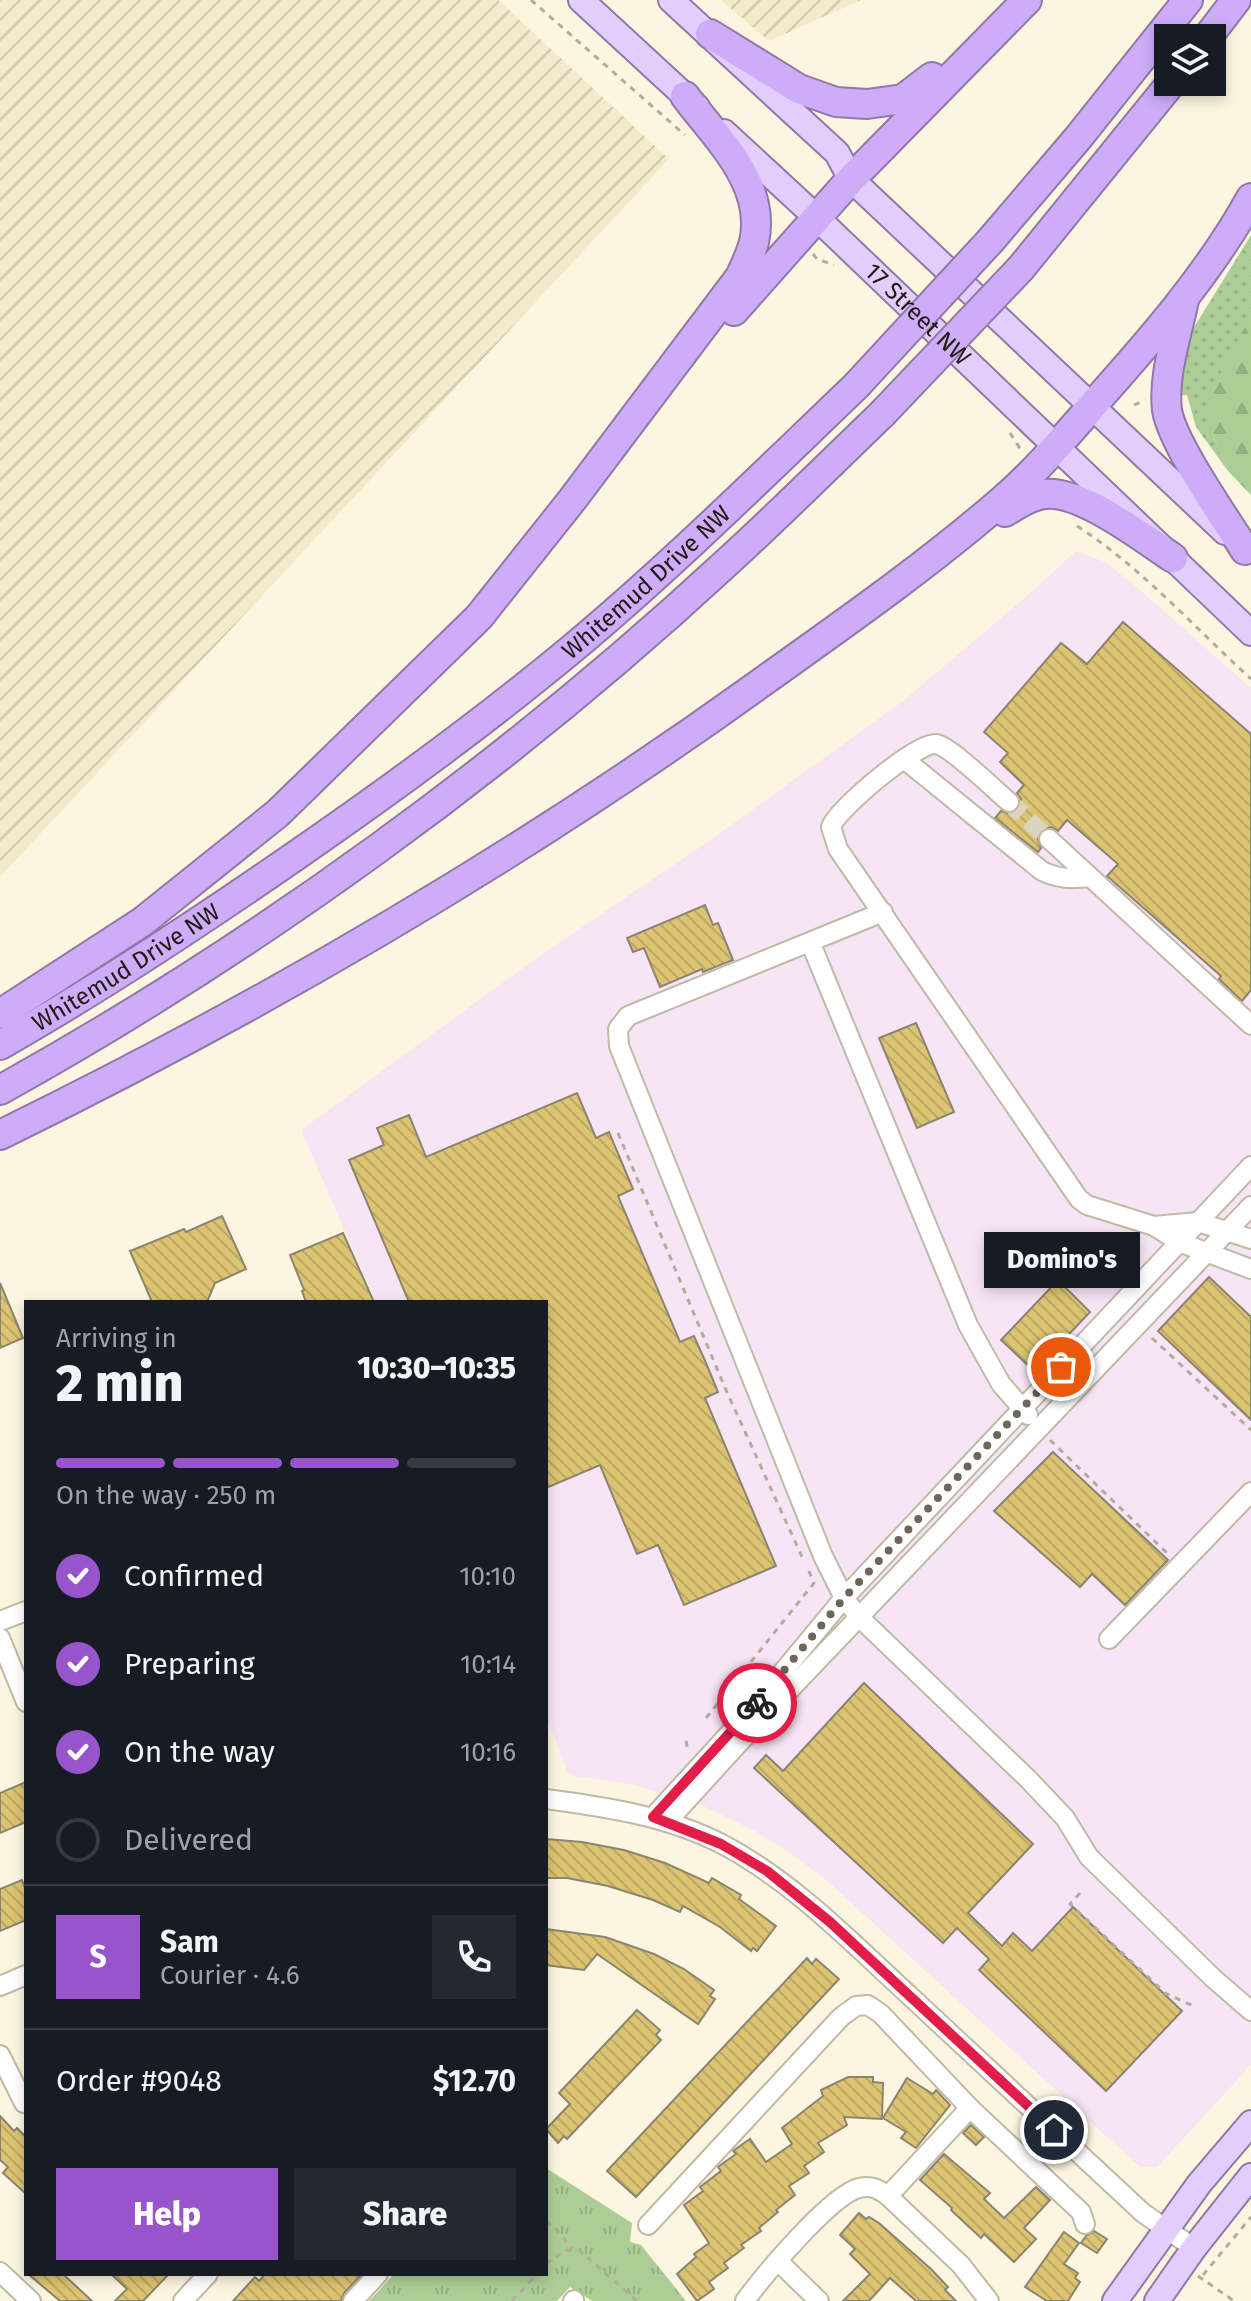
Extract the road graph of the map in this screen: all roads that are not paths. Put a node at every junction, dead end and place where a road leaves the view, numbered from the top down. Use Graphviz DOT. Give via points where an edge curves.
graph roads {
  1 [pos="581,0"];
  2 [pos="671,0"];
  3 [pos="1188,0"];
  4 [pos="1236,0"];
  5 [pos="1020,6"];
  6 [pos="1218,24"];
  7 [pos="710,34"];
  8 [pos="685,96"];
  9 [pos="1161,96"];
  10 [pos="851,179"];
  11 [pos="1251,198"];
  12 [pos="816,217"];
  13 [pos="1185,295"];
  14 [pos="1092,406"];
  15 [pos="1057,447"];
  16 [pos="572,500"];
  17 [pos="962,535"];
  18 [pos="1248,553"];
  19 [pos="1173,558"];
  20 [pos="1251,633"];
  21 [pos="904,759"];
  22 [pos="1009,802"];
  23 [pos="1049,839"];
  24 [pos="1090,877"];
  25 [pos="883,912"];
  26 [pos="811,944"];
  27 [pos="0,1014"];
  28 [pos="1251,1025"];
  29 [pos="0,1045"];
  30 [pos="0,1090"];
  31 [pos="0,1135"];
  32 [pos="1251,1166"];
  33 [pos="1251,1206"];
  34 [pos="1198,1222"];
  35 [pos="1154,1226"];
  36 [pos="1227,1231"];
  37 [pos="1251,1239"];
  38 [pos="1179,1242"];
  39 [pos="1207,1251"];
  40 [pos="1250,1265"];
  41 [pos="1022,1408"];
  42 [pos="1045,1432"];
  43 [pos="1251,1492"];
  44 [pos="844,1598"];
  45 [pos="24,1612"];
  46 [pos="859,1617"];
  47 [pos="0,1621"];
  48 [pos="0,1638"];
  49 [pos="1109,1639"];
  50 [pos="24,1697"];
  51 [pos="548,1799"];
  52 [pos="660,1820"];
  53 [pos="24,1976"];
  54 [pos="0,1986"];
  55 [pos="1251,2011"];
  56 [pos="0,2055"];
  57 [pos="0,2087"];
  58 [pos="24,2102"];
  59 [pos="24,2103"];
  60 [pos="970,2108"];
  61 [pos="1251,2123"];
  62 [pos="1251,2176"];
  63 [pos="888,2196"];
  64 [pos="1085,2224"];
  65 [pos="648,2225"];
  66 [pos="1166,2229"];
  67 [pos="1193,2260"];
  68 [pos="778,2261"];
  69 [pos="0,2272"];
  70 [pos="205,2276"];
  71 [pos="376,2276"];
  72 [pos="31,2301"];
  73 [pos="183,2301"];
  74 [pos="353,2301"];
  75 [pos="745,2301"];
  76 [pos="819,2301"];
  77 [pos="989,2301"];
  78 [pos="1115,2301"];
  79 [pos="1157,2301"];
  1 -- 8 [label="main road, 17 Street NW"];
  2 -- 7 [label="main road"];
  3 -- 29 [label="highway, Whitemud Drive NW, bridge" via="991,240 856,386 698,538 567,653 429,763 79,1000"];
  4 -- 6 [label="highway"];
  5 -- 7 [label="highway" via="903,99 867,104 836,102 799,89"];
  5 -- 10 [label="highway"];
  7 -- 10 [label="main road" via="837,153"];
  8 -- 12 [label="main road, 17 Street NW"];
  8 -- 16 [label="highway" via="747,177 757,219 754,244 740,277"];
  9 -- 30 [label="highway, Whitemud Drive NW, bridge" via="1021,268 882,414 723,566 588,684 448,796 255,934 85,1043"];
  10 -- 12 [label="highway"];
  10 -- 14 [label="main road"];
  11 -- 13 [label="highway"];
  12 -- 15 [label="main road, 17 Street NW"];
  12 -- 16 [label="highway"];
  13 -- 14 [label="highway"];
  13 -- 18 [label="highway" via="1167,385 1170,421"];
  14 -- 15 [label="highway"];
  14 -- 18 [label="main road"];
  15 -- 17 [label="highway"];
  15 -- 19 [label="main road, 17 Street NW"];
  16 -- 27 [label="highway" via="479,617 278,813 142,922"];
  17 -- 19 [label="highway" via="1048,493 1089,505"];
  17 -- 31 [label="highway" via="719,713 491,865 242,1008"];
  19 -- 20 [label="main road, 17 Street NW"];
  21 -- 22 [label="street" via="938,744"];
  21 -- 24 [label="street" via="1042,871 1071,879"];
  21 -- 25 [label="street" via="841,811 831,827 838,849"];
  23 -- 24 [label="street"];
  24 -- 28 [label="street"];
  25 -- 26 [label="street"];
  25 -- 35 [label="street" via="1079,1199"];
  26 -- 41 [label="street" via="968,1325 996,1376"];
  26 -- 44 [label="street" via="628,1016 617,1035 817,1542"];
  32 -- 34 [label="street"];
  33 -- 36 [label="street"];
  34 -- 35 [label="street"];
  34 -- 36 [label="street"];
  34 -- 38 [label="street"];
  35 -- 38 [label="street"];
  36 -- 37 [label="street"];
  36 -- 39 [label="street"];
  38 -- 39 [label="street"];
  38 -- 41 [label="street"];
  39 -- 40 [label="street"];
  39 -- 42 [label="street"];
  41 -- 42 [label="street"];
  41 -- 44 [label="street"];
  42 -- 46 [label="street"];
  43 -- 49 [label="street"];
  44 -- 46 [label="street"];
  44 -- 52 [label="street"];
  45 -- 47 [label="street"];
  46 -- 52 [label="street"];
  46 -- 55 [label="street" via="1028,1779 1065,1818 1089,1857"];
  48 -- 50 [label="street"];
  51 -- 52 [label="street"];
  52 -- 66 [label="street" via="721,1844 767,1871 817,1911"];
  53 -- 54 [label="street"];
  56 -- 58 [label="street"];
  57 -- 59 [label="street"];
  60 -- 63 [label="street"];
  60 -- 64 [label="street" via="1081,2212"];
  60 -- 65 [label="street" via="881,2014 868,2005 856,2006"];
  61 -- 66 [label="main road"];
  62 -- 67 [label="main road"];
  63 -- 68 [label="street" via="873,2188 843,2196"];
  63 -- 77 [label="street" via="961,2265"];
  66 -- 67 [label="street"];
  66 -- 78 [label="main road"];
  67 -- 79 [label="main road"];
  68 -- 75 [label="street"];
  68 -- 76 [label="street"];
  69 -- 72 [label="street"];
  70 -- 73 [label="street"];
  71 -- 74 [label="street"];
}
